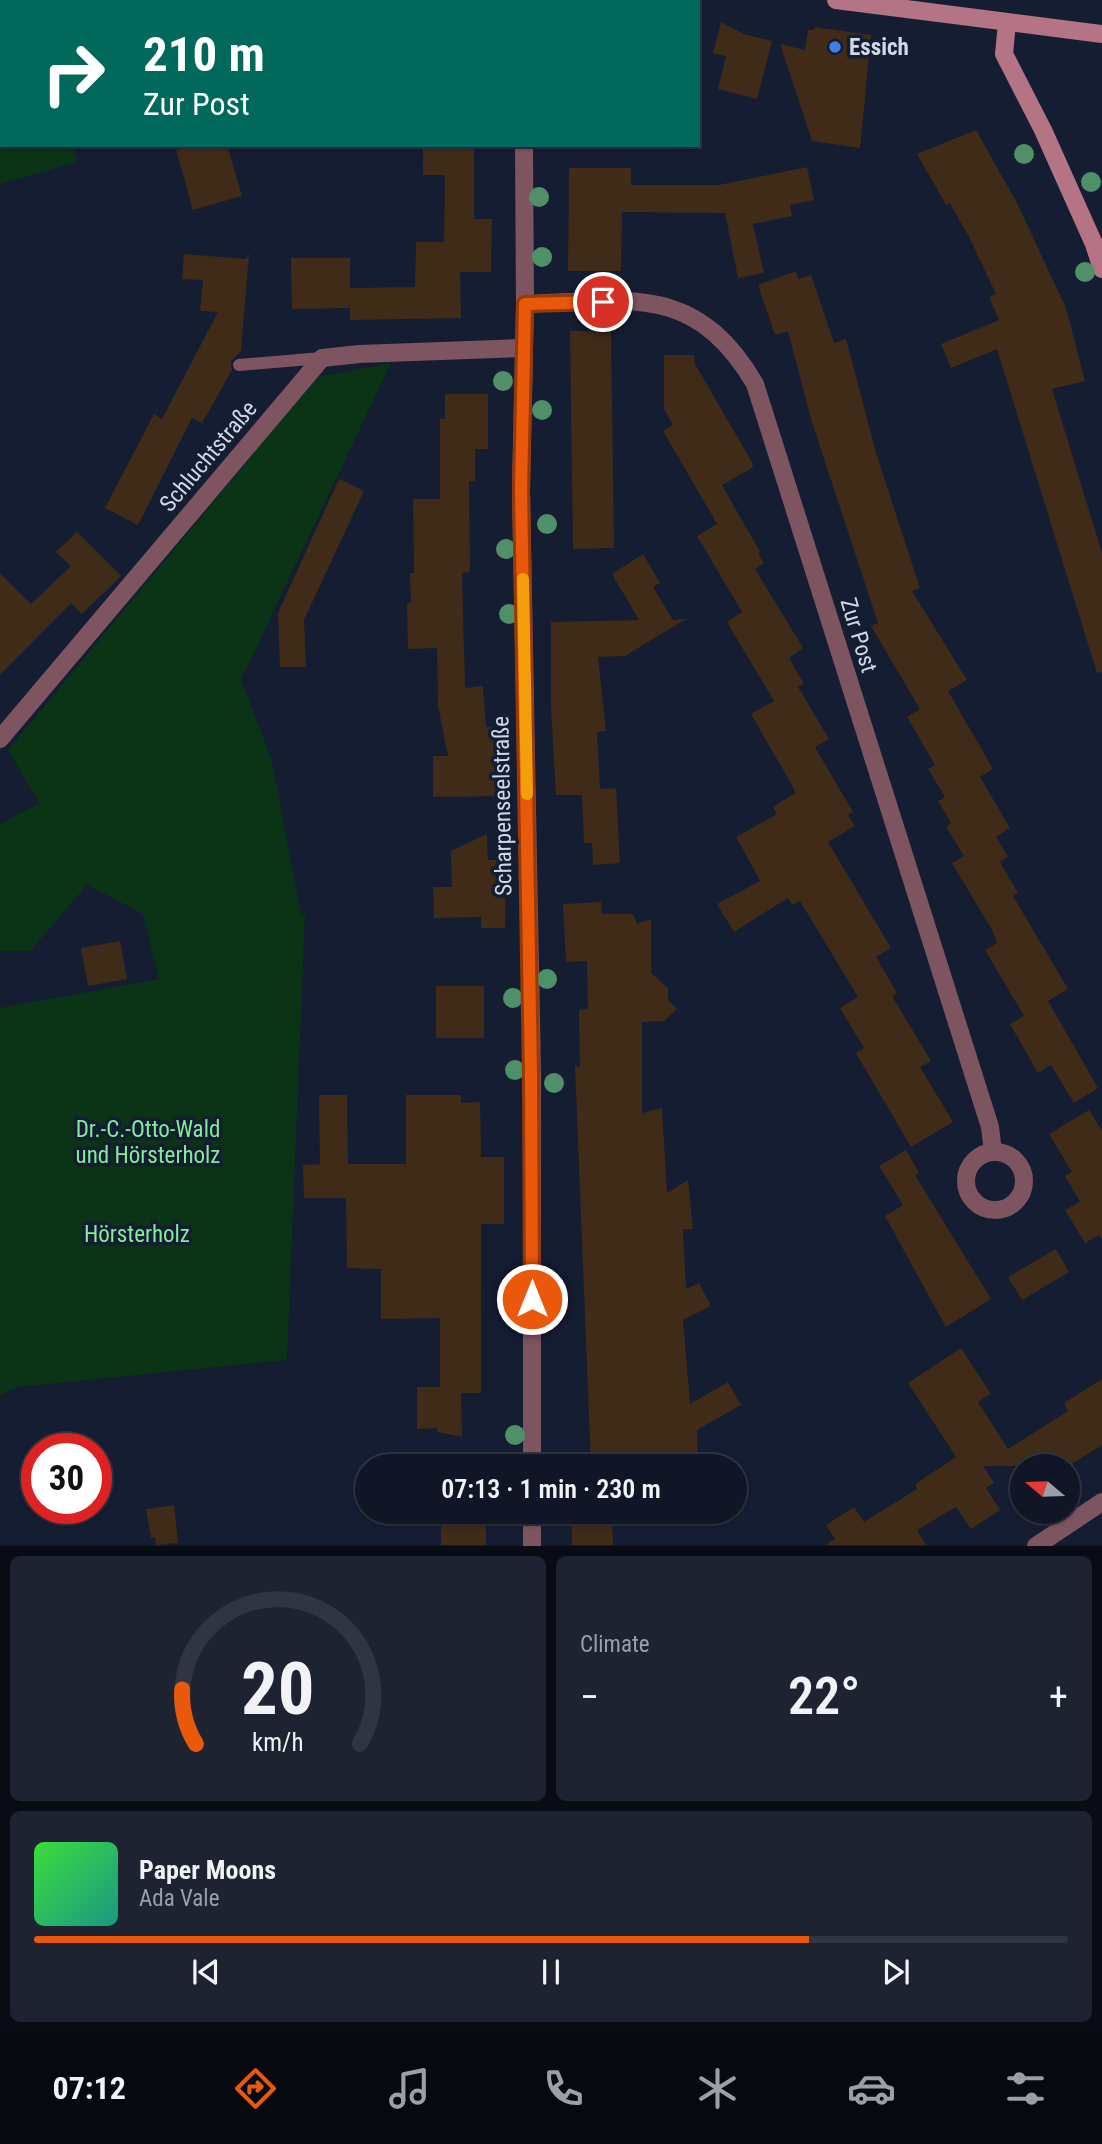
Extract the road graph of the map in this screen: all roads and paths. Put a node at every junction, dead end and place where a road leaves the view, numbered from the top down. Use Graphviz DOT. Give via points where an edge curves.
graph roads {
  1 [pos="836,0"];
  2 [pos="1007,23"];
  3 [pos="1102,33"];
  4 [pos="524,147"];
  5 [pos="1102,269"];
  6 [pos="525,304"];
  7 [pos="524,348"];
  8 [pos="322,358"];
  9 [pos="239,365"];
  10 [pos="0,739"];
  11 [pos="993,1152"];
  12 [pos="532,1454"];
  13 [pos="1102,1502"];
  14 [pos="532,1524"];
  15 [pos="532,1545"];
  16 [pos="1035,1545"];
  1 -- 2 [label="street"];
  2 -- 3 [label="street"];
  2 -- 5 [label="street" via="1004,54 1043,130"];
  4 -- 6 [label="street, Scharpenseelstraße"];
  6 -- 7 [label="street, Scharpenseelstraße"];
  6 -- 11 [label="street, Zur Post" via="629,301 666,306 716,332 740,358 755,384 990,1127"];
  7 -- 8 [label="street"];
  7 -- 12 [label="street, Scharpenseelstraße" via="521,489 532,1089"];
  8 -- 9 [label="lane"];
  8 -- 10 [label="street, Schluchtstraße"];
  13 -- 16 [label="street"];
  14 -- 15 [label="street"];
}
